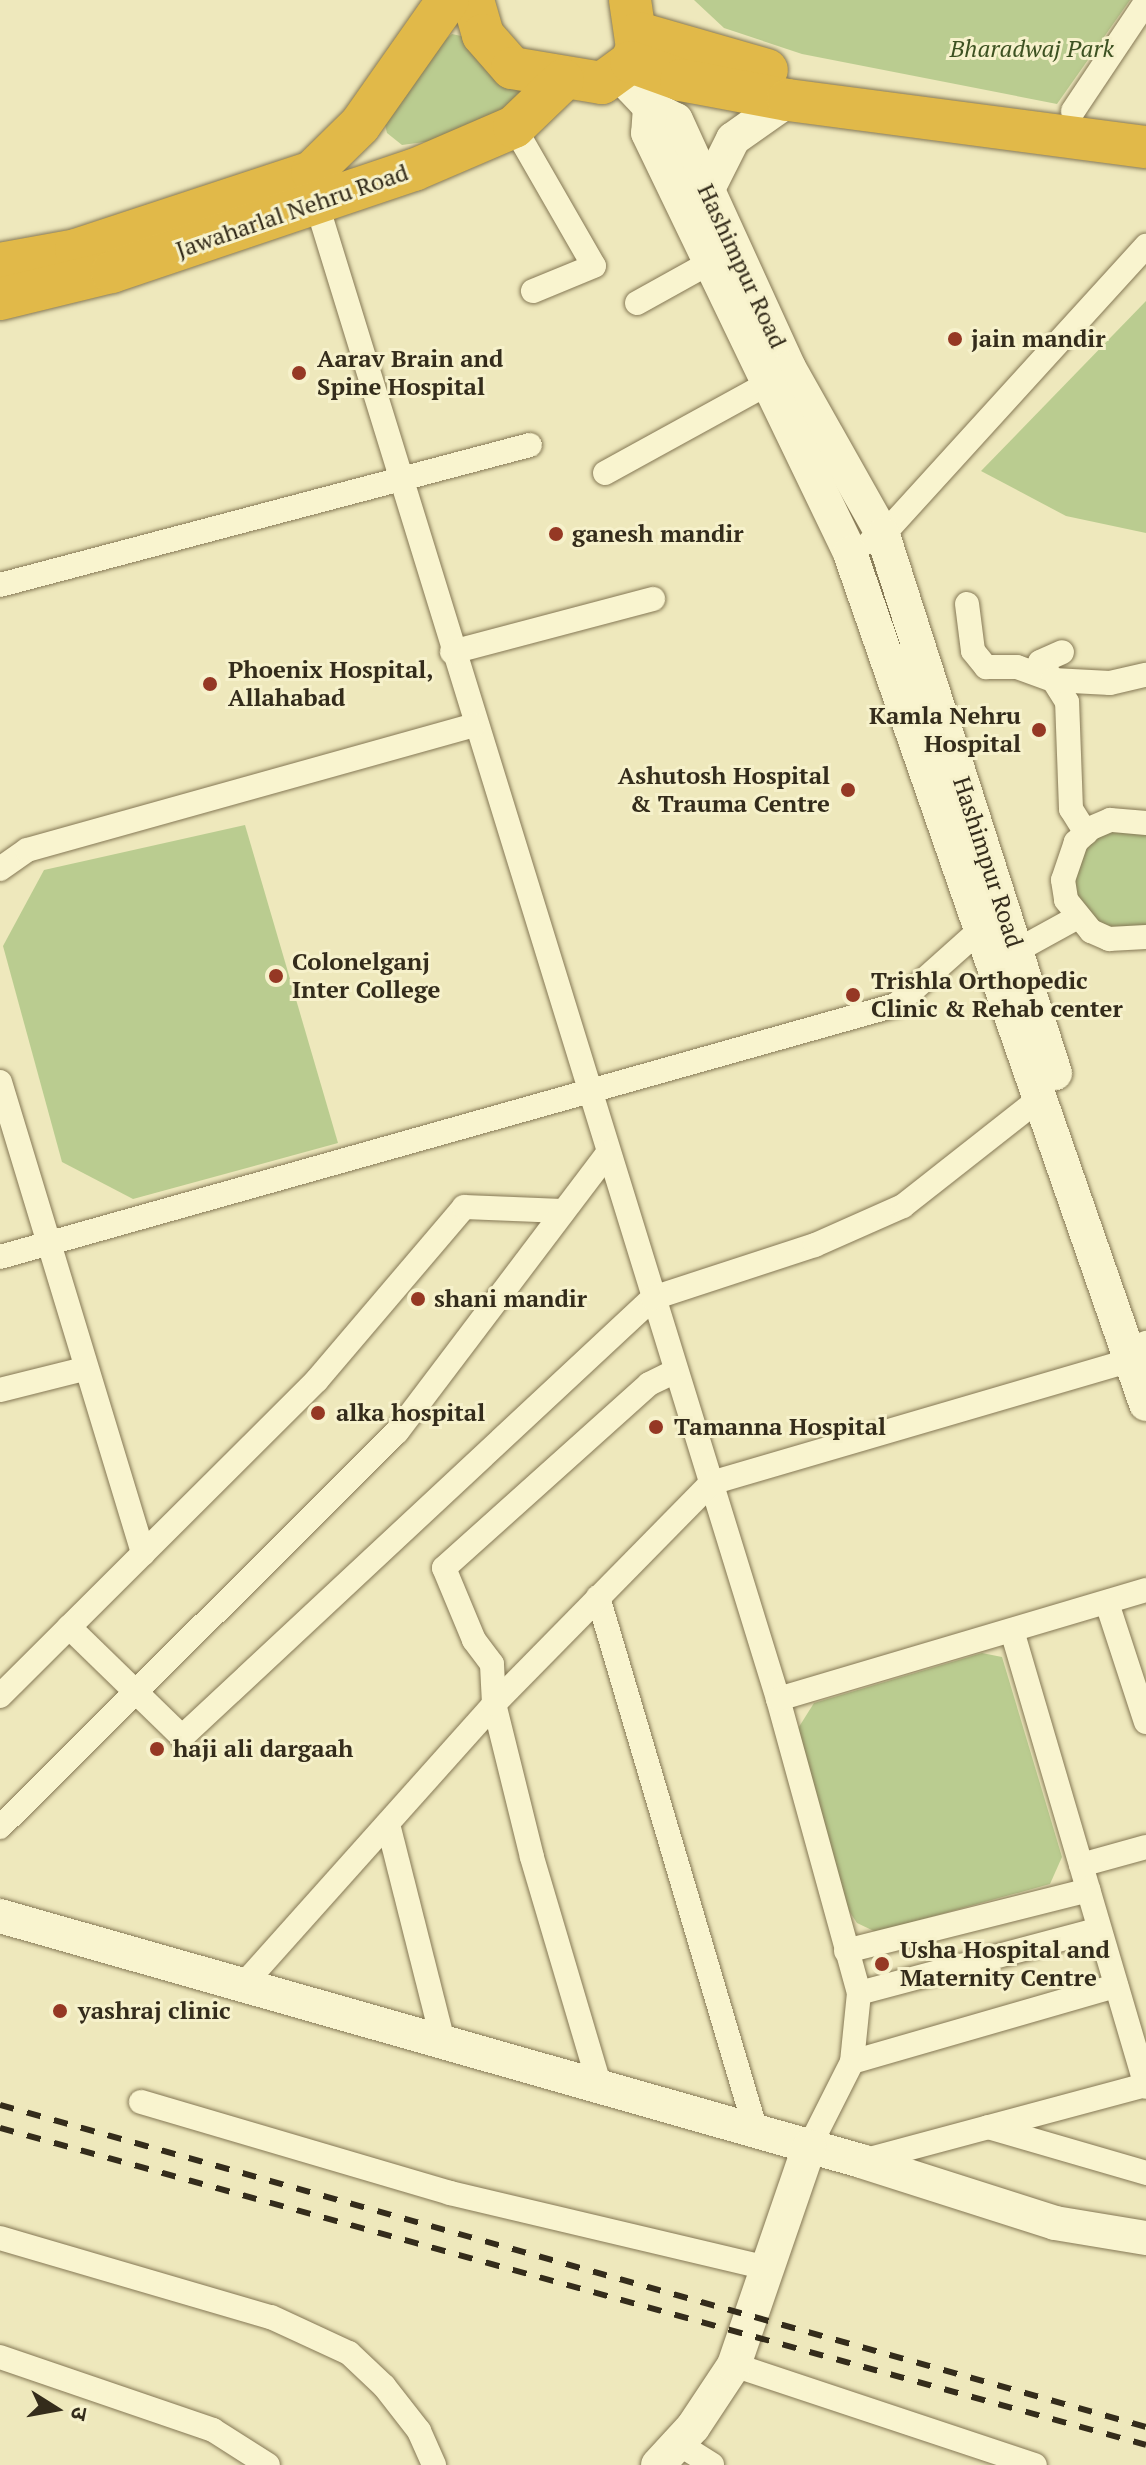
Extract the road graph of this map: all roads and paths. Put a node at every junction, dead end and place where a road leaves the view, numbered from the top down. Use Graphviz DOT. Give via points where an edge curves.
graph roads {
  1 [pos="448,0"];
  2 [pos="473,0"];
  3 [pos="1145,4"];
  4 [pos="629,42"];
  5 [pos="563,80"];
  6 [pos="788,100"];
  7 [pos="650,107"];
  8 [pos="1073,111"];
  9 [pos="1146,125"];
  10 [pos="514,127"];
  11 [pos="1146,147"];
  12 [pos="707,191"];
  13 [pos="317,205"];
  14 [pos="0,240"];
  15 [pos="1146,246"];
  16 [pos="76,250"];
  17 [pos="711,262"];
  18 [pos="0,264"];
  19 [pos="533,291"];
  20 [pos="0,299"];
  21 [pos="637,303"];
  22 [pos="769,383"];
  23 [pos="530,445"];
  24 [pos="605,473"];
  25 [pos="402,482"];
  26 [pos="883,535"];
  27 [pos="850,553"];
  28 [pos="0,585"];
  29 [pos="653,599"];
  30 [pos="967,604"];
  31 [pos="452,652"];
  32 [pos="1062,652"];
  33 [pos="1146,675"];
  34 [pos="1053,680"];
  35 [pos="474,725"];
  36 [pos="1146,823"];
  37 [pos="1086,833"];
  38 [pos="0,849"];
  39 [pos="27,850"];
  40 [pos="0,869"];
  41 [pos="1076,918"];
  42 [pos="981,929"];
  43 [pos="1146,937"];
  44 [pos="1016,951"];
  45 [pos="0,1082"];
  46 [pos="589,1095"];
  47 [pos="1040,1098"];
  48 [pos="608,1153"];
  49 [pos="563,1211"];
  50 [pos="45,1244"];
  51 [pos="0,1257"];
  52 [pos="653,1298"];
  53 [pos="1139,1345"];
  54 [pos="84,1369"];
  55 [pos="676,1371"];
  56 [pos="0,1390"];
  57 [pos="1146,1404"];
  58 [pos="711,1483"];
  59 [pos="143,1554"];
  60 [pos="1146,1590"];
  61 [pos="598,1597"];
  62 [pos="1108,1606"];
  63 [pos="69,1627"];
  64 [pos="1013,1634"];
  65 [pos="138,1690"];
  66 [pos="0,1696"];
  67 [pos="778,1699"];
  68 [pos="494,1704"];
  69 [pos="1146,1722"];
  70 [pos="388,1824"];
  71 [pos="0,1827"];
  72 [pos="1146,1847"];
  73 [pos="1081,1865"];
  74 [pos="1088,1890"];
  75 [pos="0,1916"];
  76 [pos="1099,1929"];
  77 [pos="846,1951"];
  78 [pos="243,1985"];
  79 [pos="1116,1986"];
  80 [pos="859,1993"];
  81 [pos="443,2042"];
  82 [pos="852,2062"];
  83 [pos="1146,2086"];
  84 [pos="600,2087"];
  85 [pos="141,2102"];
  86 [pos="988,2127"];
  87 [pos="756,2131"];
  88 [pos="809,2147"];
  89 [pos="861,2161"];
  90 [pos="1146,2173"];
  91 [pos="0,2238"];
  92 [pos="1146,2238"];
  93 [pos="768,2268"];
  94 [pos="0,2357"];
  95 [pos="734,2365"];
  96 [pos="668,2455"];
  97 [pos="268,2465"];
  98 [pos="434,2465"];
  99 [pos="712,2465"];
  100 [pos="1035,2465"];
  1 -- 16 [label="highway, Jawaharlal Nehru Road" via="360,125 312,172"];
  2 -- 5 [label="highway" via="495,53 512,68"];
  3 -- 8 [label="street"];
  4 -- 5 [label="highway" via="602,83"];
  4 -- 6 [label="highway" via="681,80"];
  4 -- 7 [label="main road, Hashimpur Road"];
  4 -- 8 [label="highway" via="938,98"];
  5 -- 10 [label="highway, Jawaharlal Nehru Road"];
  6 -- 11 [label="highway"];
  6 -- 12 [label="main road" via="733,139"];
  7 -- 12 [label="main road, Hashimpur Road" via="676,120"];
  7 -- 17 [label="main road" via="648,133"];
  8 -- 9 [label="highway"];
  10 -- 13 [label="highway, Jawaharlal Nehru Road"];
  10 -- 19 [label="street" via="594,266"];
  12 -- 26 [label="main road, Hashimpur Road" via="789,368"];
  13 -- 20 [label="highway, Jawaharlal Nehru Road" via="112,272"];
  13 -- 25 [label="street"];
  14 -- 16 [label="street"];
  15 -- 26 [label="street"];
  16 -- 18 [label="highway, Jawaharlal Nehru Road"];
  17 -- 21 [label="street"];
  17 -- 22 [label="main road"];
  22 -- 24 [label="street"];
  22 -- 27 [label="main road"];
  23 -- 25 [label="street"];
  25 -- 28 [label="street"];
  25 -- 31 [label="street"];
  26 -- 27 [label="street"];
  26 -- 44 [label="main road, Hashimpur Road"];
  27 -- 42 [label="main road"];
  29 -- 31 [label="street"];
  30 -- 34 [label="street" via="973,651 986,667 1017,667"];
  31 -- 35 [label="street"];
  32 -- 34 [label="street" via="1040,662"];
  33 -- 34 [label="street" via="1110,683"];
  34 -- 37 [label="street" via="1067,702 1071,809"];
  35 -- 39 [label="street"];
  35 -- 46 [label="street"];
  36 -- 37 [label="street" via="1110,820"];
  37 -- 41 [label="street" via="1066,860 1063,880"];
  38 -- 39 [label="street"];
  39 -- 40 [label="street"];
  41 -- 43 [label="street" via="1109,939"];
  41 -- 44 [label="street"];
  42 -- 46 [label="street" via="896,1005 719,1051"];
  42 -- 47 [label="main road"];
  44 -- 53 [label="main road, Hashimpur Road"];
  45 -- 50 [label="street"];
  46 -- 48 [label="street"];
  46 -- 50 [label="street"];
  47 -- 52 [label="street" via="903,1206 815,1245"];
  47 -- 53 [label="main road"];
  48 -- 49 [label="street"];
  48 -- 52 [label="street"];
  49 -- 59 [label="street" via="464,1207 317,1380"];
  49 -- 65 [label="street" via="397,1432"];
  50 -- 51 [label="street"];
  50 -- 54 [label="street"];
  52 -- 55 [label="street"];
  52 -- 65 [label="street" via="182,1737"];
  53 -- 57 [label="main road"];
  53 -- 58 [label="street"];
  54 -- 56 [label="street"];
  54 -- 59 [label="street"];
  55 -- 58 [label="street"];
  55 -- 68 [label="street" via="649,1384 444,1568 474,1640 492,1664"];
  58 -- 61 [label="street"];
  58 -- 67 [label="street"];
  59 -- 63 [label="street"];
  60 -- 62 [label="street"];
  61 -- 68 [label="street"];
  61 -- 87 [label="street"];
  62 -- 64 [label="street"];
  62 -- 69 [label="street"];
  63 -- 65 [label="street"];
  63 -- 66 [label="street"];
  64 -- 67 [label="street"];
  64 -- 73 [label="street"];
  65 -- 71 [label="street"];
  67 -- 77 [label="street"];
  68 -- 70 [label="street"];
  68 -- 84 [label="street"];
  70 -- 78 [label="street"];
  70 -- 81 [label="street"];
  72 -- 73 [label="street"];
  73 -- 74 [label="street"];
  74 -- 76 [label="street"];
  74 -- 77 [label="street"];
  75 -- 78 [label="main road"];
  76 -- 79 [label="street"];
  76 -- 80 [label="street"];
  77 -- 80 [label="street"];
  78 -- 81 [label="main road"];
  79 -- 82 [label="street"];
  79 -- 83 [label="street"];
  80 -- 82 [label="street"];
  81 -- 84 [label="main road"];
  82 -- 88 [label="street"];
  83 -- 86 [label="street"];
  84 -- 87 [label="main road"];
  85 -- 93 [label="street" via="450,2193"];
  86 -- 89 [label="street"];
  86 -- 90 [label="street"];
  87 -- 88 [label="main road"];
  88 -- 89 [label="main road"];
  88 -- 93 [label="main road"];
  89 -- 92 [label="main road" via="1055,2223"];
  91 -- 98 [label="street" via="271,2317 349,2353 393,2397"];
  93 -- 95 [label="main road"];
  94 -- 97 [label="street" via="213,2430"];
  95 -- 96 [label="main road"];
  95 -- 100 [label="street"];
  96 -- 99 [label="street"];
}
